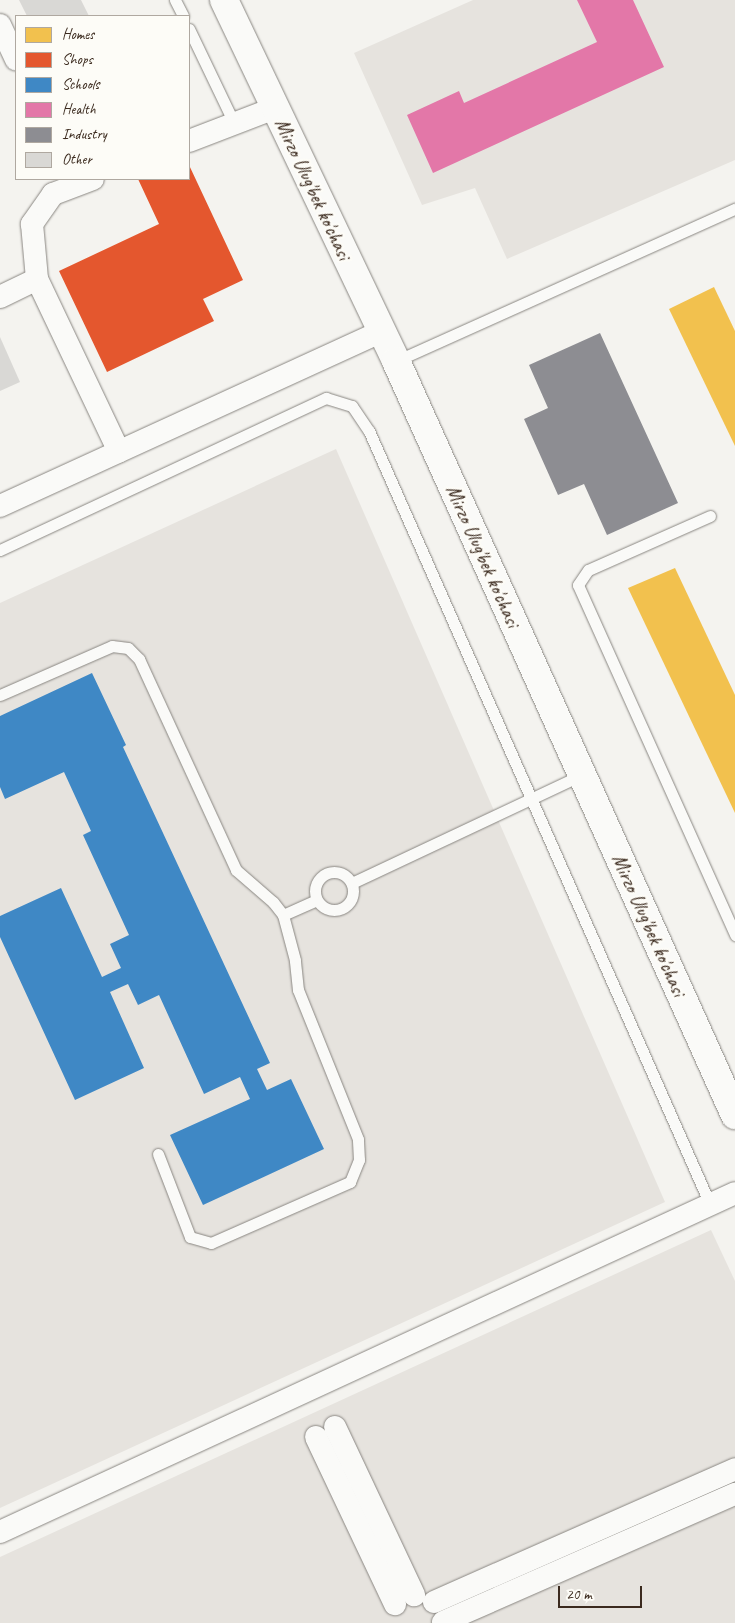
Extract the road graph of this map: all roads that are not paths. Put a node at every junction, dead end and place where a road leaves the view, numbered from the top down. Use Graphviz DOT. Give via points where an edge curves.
graph roads {
  1 [pos="175,0"];
  2 [pos="224,0"];
  3 [pos="182,15"];
  4 [pos="0,25"];
  5 [pos="190,31"];
  6 [pos="15,58"];
  7 [pos="275,108"];
  8 [pos="234,123"];
  9 [pos="190,141"];
  10 [pos="79,181"];
  11 [pos="735,209"];
  12 [pos="37,279"];
  13 [pos="0,297"];
  14 [pos="380,332"];
  15 [pos="396,361"];
  16 [pos="119,452"];
  17 [pos="0,506"];
  18 [pos="710,516"];
  19 [pos="0,550"];
  20 [pos="0,695"];
  21 [pos="582,775"];
  22 [pos="532,799"];
  23 [pos="352,883"];
  24 [pos="316,900"];
  25 [pos="283,915"];
  26 [pos="735,935"];
  27 [pos="735,1115"];
  28 [pos="158,1154"];
  29 [pos="735,1193"];
  30 [pos="710,1204"];
  31 [pos="325,1432"];
  32 [pos="735,1469"];
  33 [pos="735,1494"];
  34 [pos="0,1532"];
  35 [pos="420,1612"];
  1 -- 3 [label="lane"];
  2 -- 7 [label="main road, Mirzo Ulug'bek ko'chasi"];
  4 -- 6 [label="street"];
  5 -- 8 [label="lane"];
  7 -- 8 [label="street"];
  7 -- 14 [label="main road, Mirzo Ulug'bek ko'chasi"];
  8 -- 9 [label="street"];
  10 -- 12 [label="street" via="53,194 32,224"];
  11 -- 15 [label="lane"];
  12 -- 13 [label="street"];
  12 -- 16 [label="street"];
  14 -- 15 [label="main road, Mirzo Ulug'bek ko'chasi"];
  14 -- 16 [label="street"];
  15 -- 21 [label="main road, Mirzo Ulug'bek ko'chasi"];
  16 -- 17 [label="street"];
  18 -- 26 [label="lane" via="588,570 578,585"];
  19 -- 22 [label="lane" via="326,398 352,406 369,431"];
  20 -- 25 [label="lane" via="112,646 128,648 140,659 236,870"];
  21 -- 22 [label="lane"];
  21 -- 27 [label="main road, Mirzo Ulug'bek ko'chasi"];
  22 -- 23 [label="lane"];
  22 -- 30 [label="lane"];
  23 -- 24 [label="lane" via="354,892 343,908 333,910"];
  23 -- 24 [label="lane" via="344,874 335,871 324,873 314,890"];
  24 -- 25 [label="lane"];
  25 -- 28 [label="lane" via="295,960 298,990 358,1139 359,1160 350,1182 211,1242 190,1237"];
  29 -- 30 [label="street"];
  30 -- 34 [label="street"];
  31 -- 35 [label="street"];
  32 -- 35 [label="street"];
  33 -- 35 [label="street"];
}
